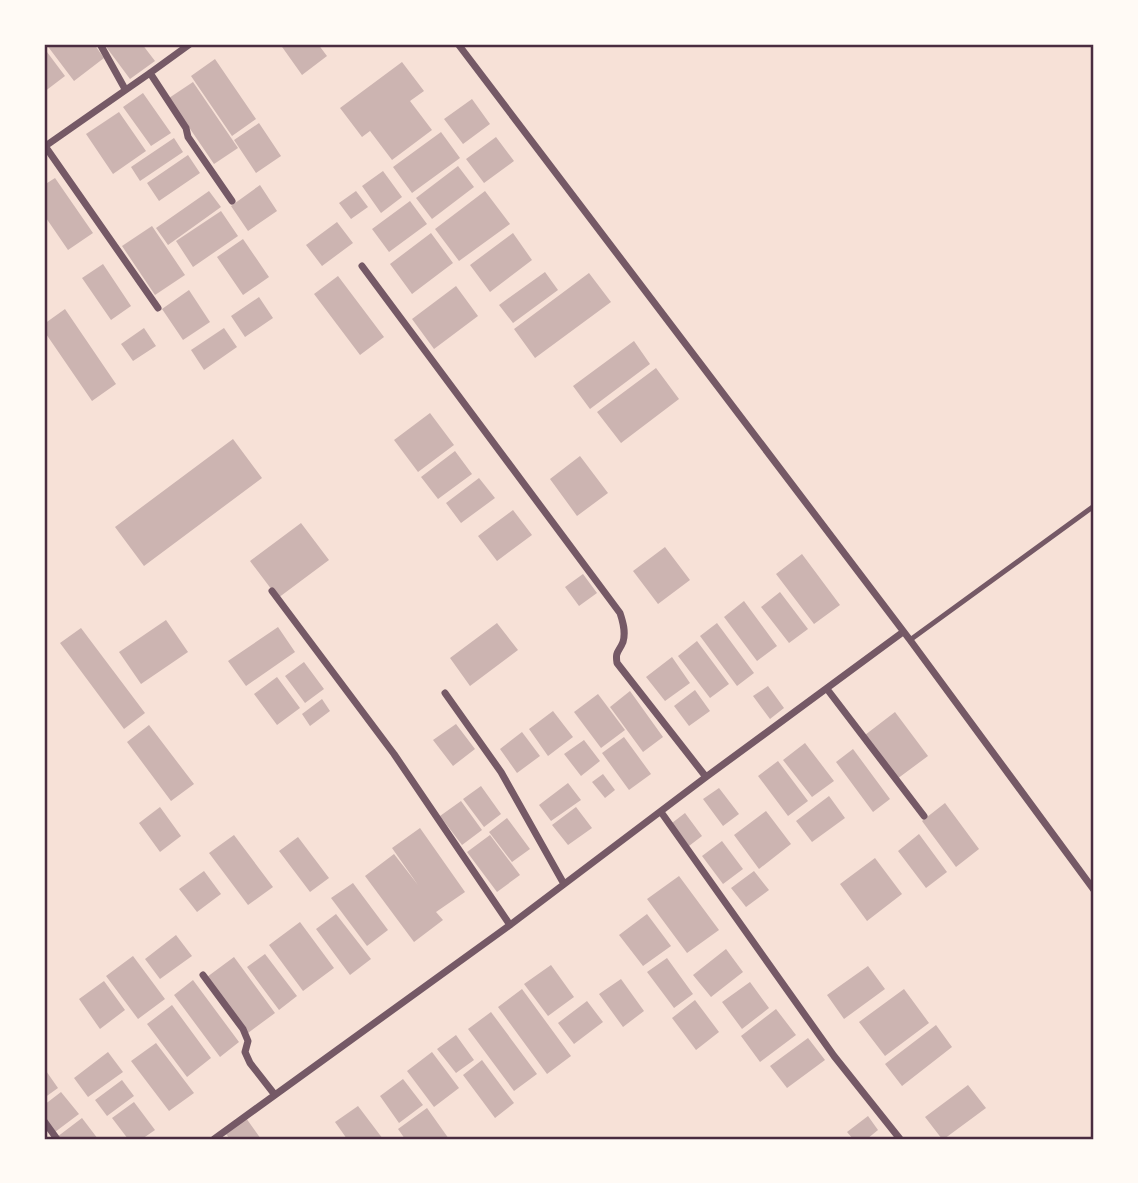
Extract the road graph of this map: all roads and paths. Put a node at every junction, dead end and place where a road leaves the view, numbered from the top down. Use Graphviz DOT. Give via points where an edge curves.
graph roads {
  1 [pos="100,44"];
  2 [pos="190,44"];
  3 [pos="458,44"];
  4 [pos="150,73"];
  5 [pos="125,89"];
  6 [pos="44,146"];
  7 [pos="232,201"];
  8 [pos="362,266"];
  9 [pos="158,308"];
  10 [pos="1094,506"];
  11 [pos="272,591"];
  12 [pos="903,632"];
  13 [pos="910,640"];
  14 [pos="827,689"];
  15 [pos="445,693"];
  16 [pos="706,777"];
  17 [pos="661,811"];
  18 [pos="925,816"];
  19 [pos="564,884"];
  20 [pos="1094,890"];
  21 [pos="510,925"];
  22 [pos="203,975"];
  23 [pos="275,1095"];
  24 [pos="44,1121"];
  25 [pos="57,1139"];
  26 [pos="214,1139"];
  27 [pos="900,1139"];
  1 -- 5 [label="street"];
  2 -- 4 [label="street"];
  3 -- 12 [label="street"];
  4 -- 5 [label="street"];
  4 -- 7 [label="street"];
  5 -- 6 [label="street"];
  6 -- 9 [label="street"];
  8 -- 16 [label="street" via="620,613 624,630 616,653 618,663"];
  10 -- 13 [label="lane"];
  11 -- 21 [label="street" via="394,754"];
  12 -- 13 [label="street"];
  12 -- 14 [label="street"];
  13 -- 20 [label="street"];
  14 -- 16 [label="street"];
  14 -- 18 [label="street"];
  15 -- 19 [label="street" via="501,772"];
  16 -- 17 [label="street"];
  17 -- 19 [label="street"];
  17 -- 27 [label="street" via="834,1056"];
  19 -- 21 [label="street"];
  21 -- 23 [label="street"];
  22 -- 23 [label="street" via="243,1029 250,1063"];
  23 -- 26 [label="street"];
  24 -- 25 [label="street"];
}
